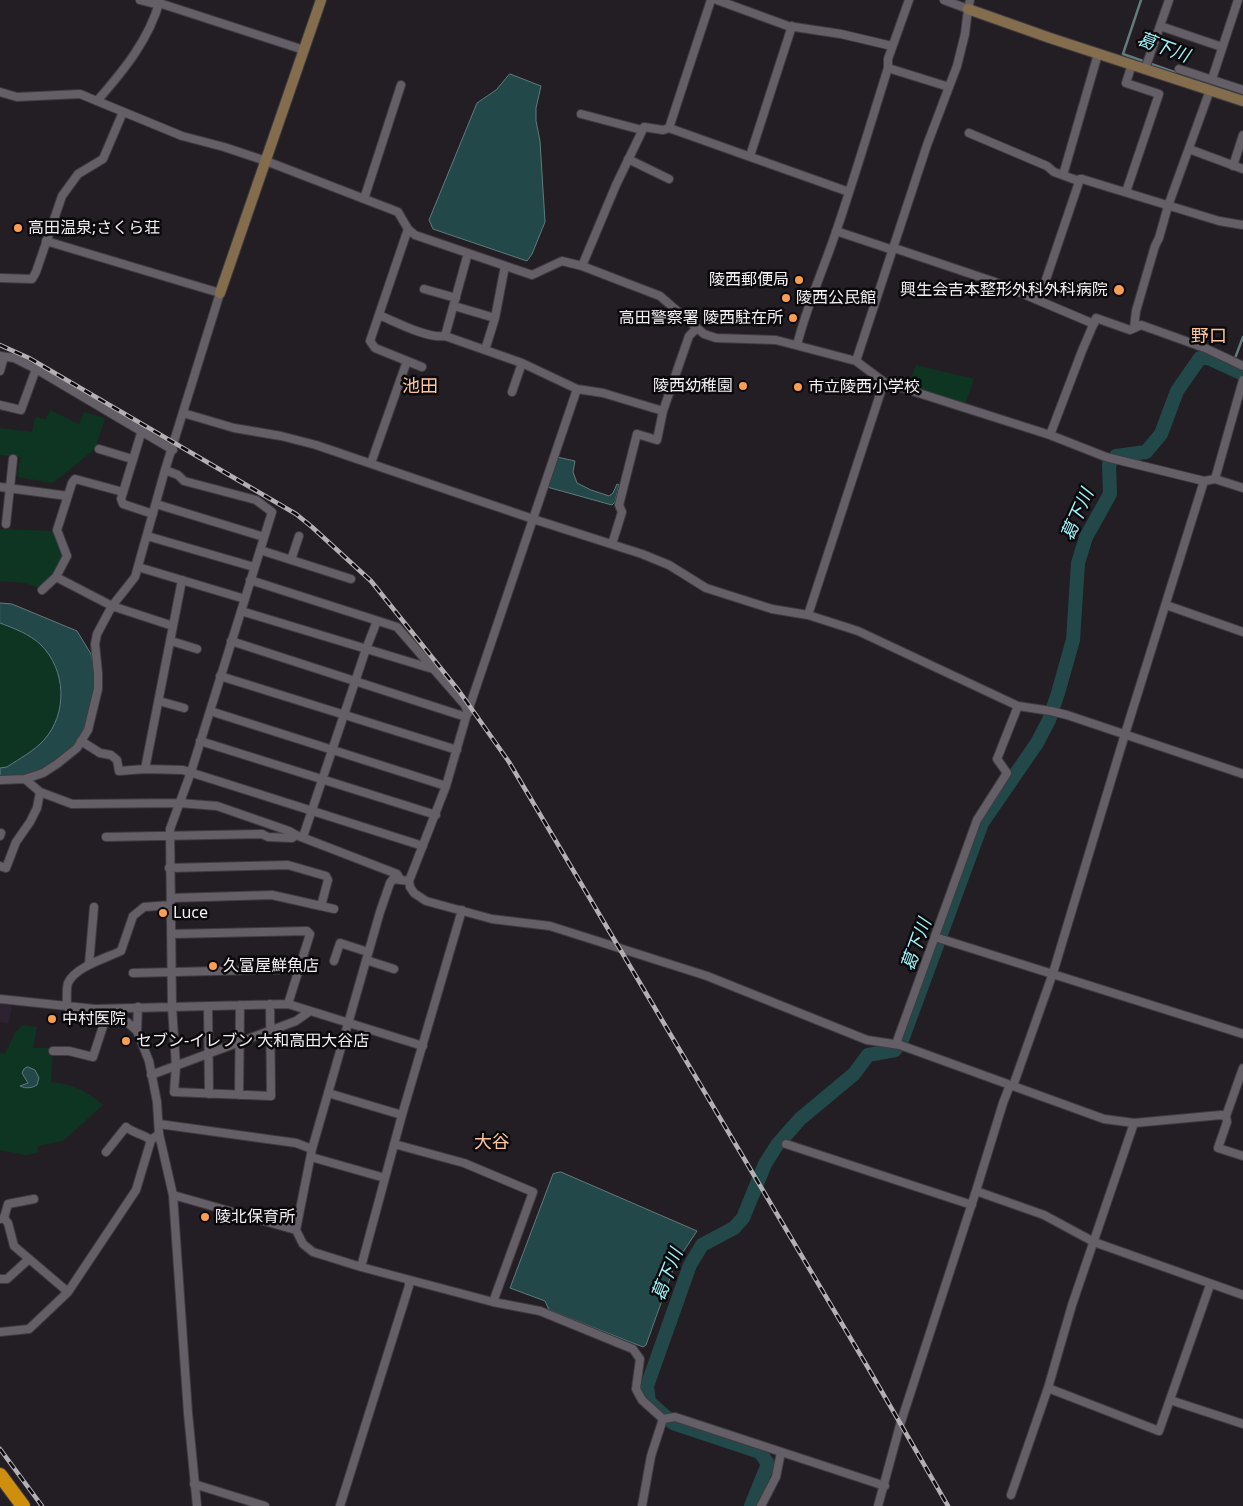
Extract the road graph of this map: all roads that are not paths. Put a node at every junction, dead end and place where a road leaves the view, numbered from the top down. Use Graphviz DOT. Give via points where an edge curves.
graph roads {
  1 [pos="140,0"];
  2 [pos="321,0"];
  3 [pos="711,0"];
  4 [pos="717,0"];
  5 [pos="909,0"];
  6 [pos="944,0"];
  7 [pos="1168,0"];
  8 [pos="1238,0"];
  9 [pos="159,3"];
  10 [pos="969,4"];
  11 [pos="792,26"];
  12 [pos="1160,26"];
  13 [pos="892,46"];
  14 [pos="1222,48"];
  15 [pos="304,50"];
  16 [pos="1098,54"];
  17 [pos="1132,64"];
  18 [pos="888,68"];
  19 [pos="1145,69"];
  20 [pos="1179,69"];
  21 [pos="401,84"];
  22 [pos="1211,85"];
  23 [pos="948,88"];
  24 [pos="1243,90"];
  25 [pos="0,92"];
  26 [pos="97,100"];
  27 [pos="1243,101"];
  28 [pos="124,112"];
  29 [pos="581,114"];
  30 [pos="669,128"];
  31 [pos="642,130"];
  32 [pos="969,133"];
  33 [pos="1243,136"];
  34 [pos="1189,150"];
  35 [pos="750,156"];
  36 [pos="628,159"];
  37 [pos="266,161"];
  38 [pos="1234,166"];
  39 [pos="1243,169"];
  40 [pos="1063,175"];
  41 [pos="669,179"];
  42 [pos="1080,179"];
  43 [pos="849,192"];
  44 [pos="1126,192"];
  45 [pos="364,199"];
  46 [pos="1168,206"];
  47 [pos="1243,226"];
  48 [pos="408,229"];
  49 [pos="836,231"];
  50 [pos="46,241"];
  51 [pos="893,249"];
  52 [pos="468,253"];
  53 [pos="506,266"];
  54 [pos="582,266"];
  55 [pos="0,278"];
  56 [pos="424,289"];
  57 [pos="220,293"];
  58 [pos="1039,300"];
  59 [pos="455,302"];
  60 [pos="379,315"];
  61 [pos="495,318"];
  62 [pos="1094,324"];
  63 [pos="697,328"];
  64 [pos="1134,328"];
  65 [pos="446,336"];
  66 [pos="797,345"];
  67 [pos="485,350"];
  68 [pos="2,357"];
  69 [pos="407,361"];
  70 [pos="856,361"];
  71 [pos="522,363"];
  72 [pos="1243,366"];
  73 [pos="422,367"];
  74 [pos="36,368"];
  75 [pos="0,371"];
  76 [pos="1243,380"];
  77 [pos="884,382"];
  78 [pos="577,389"];
  79 [pos="512,392"];
  80 [pos="0,405"];
  81 [pos="663,411"];
  82 [pos="183,413"];
  83 [pos="142,430"];
  84 [pos="1050,435"];
  85 [pos="99,449"];
  86 [pos="173,450"];
  87 [pos="13,459"];
  88 [pos="132,459"];
  89 [pos="371,463"];
  90 [pos="165,470"];
  91 [pos="1215,480"];
  92 [pos="1204,481"];
  93 [pos="0,487"];
  94 [pos="10,488"];
  95 [pos="1243,488"];
  96 [pos="123,492"];
  97 [pos="68,496"];
  98 [pos="156,504"];
  99 [pos="152,514"];
  100 [pos="533,519"];
  101 [pos="6,524"];
  102 [pos="147,536"];
  103 [pos="264,536"];
  104 [pos="299,536"];
  105 [pos="612,544"];
  106 [pos="260,550"];
  107 [pos="291,560"];
  108 [pos="138,567"];
  109 [pos="254,567"];
  110 [pos="56,577"];
  111 [pos="351,579"];
  112 [pos="182,580"];
  113 [pos="250,580"];
  114 [pos="42,590"];
  115 [pos="244,599"];
  116 [pos="1166,605"];
  117 [pos="112,606"];
  118 [pos="241,611"];
  119 [pos="808,616"];
  120 [pos="376,621"];
  121 [pos="174,626"];
  122 [pos="1243,632"];
  123 [pos="171,641"];
  124 [pos="231,641"];
  125 [pos="197,649"];
  126 [pos="366,649"];
  127 [pos="433,669"];
  128 [pos="220,676"];
  129 [pos="355,681"];
  130 [pos="159,701"];
  131 [pos="1018,706"];
  132 [pos="184,708"];
  133 [pos="210,711"];
  134 [pos="344,715"];
  135 [pos="467,715"];
  136 [pos="1125,734"];
  137 [pos="81,742"];
  138 [pos="200,742"];
  139 [pos="333,750"];
  140 [pos="457,750"];
  141 [pos="145,769"];
  142 [pos="191,772"];
  143 [pos="1243,774"];
  144 [pos="25,779"];
  145 [pos="323,779"];
  146 [pos="0,780"];
  147 [pos="446,786"];
  148 [pos="40,792"];
  149 [pos="179,803"];
  150 [pos="312,811"];
  151 [pos="436,815"];
  152 [pos="170,836"];
  153 [pos="299,836"];
  154 [pos="106,837"];
  155 [pos="423,846"];
  156 [pos="0,866"];
  157 [pos="169,868"];
  158 [pos="400,879"];
  159 [pos="409,881"];
  160 [pos="171,901"];
  161 [pos="321,906"];
  162 [pos="94,907"];
  163 [pos="334,910"];
  164 [pos="462,910"];
  165 [pos="171,934"];
  166 [pos="935,937"];
  167 [pos="367,956"];
  168 [pos="334,961"];
  169 [pos="89,964"];
  170 [pos="299,969"];
  171 [pos="394,969"];
  172 [pos="172,971"];
  173 [pos="133,973"];
  174 [pos="1053,974"];
  175 [pos="0,999"];
  176 [pos="270,1004"];
  177 [pos="288,1004"];
  178 [pos="240,1005"];
  179 [pos="208,1006"];
  180 [pos="67,1007"];
  181 [pos="138,1007"];
  182 [pos="172,1007"];
  183 [pos="95,1008"];
  184 [pos="310,1011"];
  185 [pos="107,1014"];
  186 [pos="348,1023"];
  187 [pos="137,1031"];
  188 [pos="270,1031"];
  189 [pos="1243,1034"];
  190 [pos="239,1044"];
  191 [pos="896,1044"];
  192 [pos="423,1046"];
  193 [pos="53,1050"];
  194 [pos="207,1055"];
  195 [pos="176,1066"];
  196 [pos="1243,1068"];
  197 [pos="151,1075"];
  198 [pos="1012,1086"];
  199 [pos="328,1093"];
  200 [pos="209,1094"];
  201 [pos="239,1095"];
  202 [pos="402,1115"];
  203 [pos="1226,1116"];
  204 [pos="1134,1123"];
  205 [pos="159,1124"];
  206 [pos="159,1134"];
  207 [pos="151,1140"];
  208 [pos="394,1144"];
  209 [pos="786,1144"];
  210 [pos="106,1152"];
  211 [pos="311,1153"];
  212 [pos="1243,1156"];
  213 [pos="385,1178"];
  214 [pos="976,1191"];
  215 [pos="173,1196"];
  216 [pos="34,1199"];
  217 [pos="972,1205"];
  218 [pos="2,1218"];
  219 [pos="296,1230"];
  220 [pos="1094,1242"];
  221 [pos="29,1259"];
  222 [pos="361,1267"];
  223 [pos="0,1279"];
  224 [pos="409,1280"];
  225 [pos="1210,1285"];
  226 [pos="68,1292"];
  227 [pos="1243,1295"];
  228 [pos="493,1302"];
  229 [pos="0,1332"];
  230 [pos="1048,1388"];
  231 [pos="1170,1400"];
  232 [pos="663,1418"];
  233 [pos="1243,1424"];
  234 [pos="781,1452"];
  235 [pos="0,1474"];
  236 [pos="194,1484"];
  237 [pos="885,1486"];
  238 [pos="1011,1495"];
  239 [pos="23,1506"];
  240 [pos="197,1506"];
  241 [pos="265,1506"];
  242 [pos="340,1506"];
  243 [pos="642,1506"];
  244 [pos="761,1506"];
  245 [pos="878,1506"];
  1 -- 9 [label="street"];
  2 -- 15 [label="street"];
  3 -- 30 [label="street"];
  4 -- 11 [label="street"];
  5 -- 13 [label="street"];
  6 -- 10 [label="street"];
  7 -- 12 [label="street"];
  8 -- 14 [label="street"];
  9 -- 15 [label="street"];
  9 -- 26 [label="street" via="136,52"];
  10 -- 16 [label="street"];
  10 -- 23 [label="street" via="966,34"];
  11 -- 13 [label="street"];
  11 -- 35 [label="street"];
  12 -- 14 [label="street"];
  12 -- 19 [label="street"];
  13 -- 18 [label="street"];
  14 -- 22 [label="street"];
  15 -- 37 [label="street"];
  16 -- 17 [label="street"];
  16 -- 40 [label="street"];
  17 -- 19 [label="street"];
  17 -- 44 [label="street" via="1126,83 1159,94"];
  18 -- 23 [label="street"];
  18 -- 43 [label="street"];
  19 -- 22 [label="street"];
  20 -- 22 [label="street"];
  21 -- 45 [label="street"];
  22 -- 24 [label="street"];
  22 -- 27 [label="street"];
  22 -- 34 [label="street"];
  23 -- 51 [label="street"];
  25 -- 26 [label="street" via="18,97 80,94"];
  26 -- 28 [label="street"];
  28 -- 37 [label="street" via="182,136"];
  28 -- 50 [label="street" via="103,159 78,174 62,196"];
  29 -- 31 [label="street"];
  30 -- 31 [label="street"];
  30 -- 35 [label="street"];
  31 -- 36 [label="street"];
  32 -- 40 [label="street"];
  33 -- 38 [label="street"];
  34 -- 38 [label="street"];
  34 -- 46 [label="street"];
  35 -- 43 [label="street"];
  36 -- 41 [label="street"];
  36 -- 54 [label="street"];
  37 -- 45 [label="street"];
  37 -- 57 [label="street"];
  38 -- 39 [label="street"];
  40 -- 42 [label="street"];
  42 -- 44 [label="street"];
  42 -- 58 [label="street"];
  43 -- 49 [label="street"];
  44 -- 46 [label="street"];
  45 -- 48 [label="street" via="398,212"];
  46 -- 47 [label="street"];
  46 -- 64 [label="street" via="1136,311"];
  48 -- 52 [label="street" via="414,235"];
  48 -- 60 [label="street"];
  49 -- 51 [label="street"];
  49 -- 66 [label="street"];
  50 -- 55 [label="street" via="32,279"];
  50 -- 57 [label="street"];
  51 -- 58 [label="street"];
  51 -- 70 [label="street"];
  52 -- 53 [label="street"];
  52 -- 59 [label="street"];
  53 -- 54 [label="street" via="532,274 562,261"];
  53 -- 61 [label="street"];
  54 -- 63 [label="street" via="660,296"];
  56 -- 59 [label="street"];
  57 -- 82 [label="street"];
  58 -- 62 [label="street"];
  59 -- 61 [label="street"];
  59 -- 65 [label="street"];
  60 -- 65 [label="street" via="439,337"];
  60 -- 69 [label="street" via="370,341 375,348"];
  61 -- 67 [label="street"];
  62 -- 64 [label="street" via="1096,318 1130,330"];
  62 -- 84 [label="street"];
  63 -- 66 [label="street" via="716,338 756,338"];
  63 -- 81 [label="street" via="689,336"];
  64 -- 72 [label="street" via="1141,325 1205,348"];
  65 -- 67 [label="street"];
  66 -- 70 [label="street"];
  67 -- 71 [label="street"];
  68 -- 74 [label="street" via="14,358"];
  68 -- 75 [label="street"];
  69 -- 73 [label="street"];
  69 -- 89 [label="street"];
  70 -- 77 [label="street"];
  71 -- 78 [label="street"];
  71 -- 79 [label="street"];
  74 -- 80 [label="street" via="21,410"];
  74 -- 83 [label="street"];
  76 -- 91 [label="street"];
  77 -- 84 [label="street"];
  77 -- 119 [label="street"];
  78 -- 81 [label="street"];
  78 -- 100 [label="street"];
  81 -- 105 [label="street" via="657,440 637,434 619,505 622,512"];
  82 -- 86 [label="street"];
  82 -- 89 [label="street" via="234,428 316,445"];
  83 -- 86 [label="street"];
  83 -- 88 [label="street"];
  84 -- 92 [label="street" via="1119,461"];
  85 -- 88 [label="street"];
  86 -- 90 [label="street"];
  87 -- 94 [label="street"];
  88 -- 96 [label="street"];
  89 -- 100 [label="street"];
  90 -- 98 [label="street"];
  90 -- 103 [label="street" via="184,480 256,500 272,512"];
  91 -- 92 [label="street"];
  91 -- 95 [label="street"];
  92 -- 116 [label="street"];
  93 -- 94 [label="street"];
  94 -- 97 [label="street"];
  94 -- 101 [label="street"];
  96 -- 97 [label="street" via="75,479"];
  96 -- 99 [label="street" via="123,504"];
  97 -- 110 [label="street" via="57,530 67,556"];
  98 -- 99 [label="street"];
  98 -- 103 [label="street"];
  99 -- 102 [label="street"];
  100 -- 105 [label="street"];
  100 -- 135 [label="street"];
  102 -- 108 [label="street"];
  102 -- 109 [label="street"];
  103 -- 106 [label="street"];
  104 -- 107 [label="street"];
  105 -- 119 [label="street" via="669,565 706,588 772,609"];
  106 -- 107 [label="street"];
  106 -- 109 [label="street"];
  107 -- 111 [label="street"];
  108 -- 112 [label="street"];
  108 -- 117 [label="street" via="131,583"];
  109 -- 113 [label="street"];
  110 -- 114 [label="street"];
  110 -- 117 [label="street"];
  112 -- 115 [label="street"];
  112 -- 121 [label="street"];
  113 -- 115 [label="street"];
  113 -- 120 [label="street"];
  115 -- 118 [label="street"];
  116 -- 122 [label="street"];
  116 -- 136 [label="street"];
  117 -- 121 [label="street"];
  117 -- 137 [label="street" via="97,634 98,689"];
  118 -- 124 [label="street"];
  118 -- 126 [label="street"];
  119 -- 131 [label="street" via="858,631"];
  120 -- 126 [label="street"];
  120 -- 127 [label="street" via="396,627"];
  121 -- 123 [label="street"];
  123 -- 125 [label="street"];
  123 -- 130 [label="street"];
  124 -- 128 [label="street"];
  124 -- 129 [label="street"];
  126 -- 127 [label="street"];
  126 -- 129 [label="street"];
  127 -- 135 [label="street" via="464,705"];
  128 -- 133 [label="street"];
  128 -- 134 [label="street"];
  129 -- 134 [label="street"];
  129 -- 135 [label="street"];
  130 -- 132 [label="street"];
  130 -- 141 [label="street"];
  131 -- 136 [label="street" via="1067,715"];
  131 -- 166 [label="street" via="997,759 1007,773 977,820"];
  133 -- 138 [label="street"];
  133 -- 139 [label="street"];
  134 -- 139 [label="street"];
  134 -- 140 [label="street"];
  135 -- 140 [label="street"];
  136 -- 143 [label="street"];
  136 -- 174 [label="street"];
  137 -- 141 [label="street" via="100,754 112,755 120,771"];
  137 -- 144 [label="street" via="57,764"];
  138 -- 142 [label="street"];
  138 -- 145 [label="street"];
  139 -- 145 [label="street"];
  139 -- 147 [label="street"];
  140 -- 147 [label="street"];
  141 -- 142 [label="street"];
  142 -- 149 [label="street"];
  142 -- 150 [label="street"];
  144 -- 146 [label="street"];
  144 -- 148 [label="street"];
  145 -- 150 [label="street"];
  145 -- 151 [label="street"];
  147 -- 151 [label="street"];
  148 -- 149 [label="street" via="72,804"];
  148 -- 156 [label="street" via="37,808 16,842 6,868"];
  149 -- 152 [label="street"];
  149 -- 153 [label="street" via="217,806"];
  150 -- 153 [label="street"];
  150 -- 155 [label="street"];
  151 -- 155 [label="street"];
  152 -- 153 [label="street"];
  152 -- 154 [label="street"];
  152 -- 157 [label="street"];
  153 -- 158 [label="street" via="397,874"];
  155 -- 159 [label="street"];
  157 -- 160 [label="street"];
  157 -- 161 [label="street" via="288,865 326,876 328,880"];
  158 -- 159 [label="street"];
  158 -- 167 [label="street" via="393,879 390,883"];
  159 -- 164 [label="street" via="414,893 426,900"];
  160 -- 161 [label="street" via="272,895"];
  160 -- 165 [label="street"];
  160 -- 169 [label="street" via="144,907 132,916 121,951"];
  161 -- 163 [label="street"];
  162 -- 169 [label="street"];
  164 -- 191 [label="street" via="492,919 550,926 707,976 867,1040"];
  164 -- 192 [label="street"];
  165 -- 170 [label="street" via="307,931 310,934"];
  165 -- 172 [label="street"];
  166 -- 174 [label="street"];
  166 -- 191 [label="street"];
  167 -- 168 [label="street" via="340,943"];
  167 -- 171 [label="street"];
  167 -- 186 [label="street"];
  169 -- 180 [label="street" via="68,983"];
  170 -- 172 [label="street"];
  170 -- 177 [label="street"];
  172 -- 173 [label="street"];
  172 -- 182 [label="street"];
  174 -- 189 [label="street"];
  174 -- 198 [label="street"];
  175 -- 180 [label="street"];
  176 -- 177 [label="street"];
  176 -- 178 [label="street"];
  176 -- 188 [label="street"];
  177 -- 184 [label="street"];
  178 -- 179 [label="street"];
  178 -- 190 [label="street"];
  179 -- 182 [label="street"];
  179 -- 194 [label="street"];
  180 -- 183 [label="street"];
  181 -- 182 [label="street"];
  181 -- 183 [label="street"];
  181 -- 187 [label="street"];
  182 -- 195 [label="street"];
  183 -- 185 [label="street"];
  184 -- 186 [label="street"];
  184 -- 188 [label="street" via="296,1021"];
  185 -- 187 [label="street" via="128,1022"];
  185 -- 193 [label="street" via="93,1057"];
  186 -- 192 [label="street"];
  186 -- 199 [label="street"];
  187 -- 197 [label="street"];
  188 -- 190 [label="street"];
  188 -- 201 [label="street" via="271,1096"];
  190 -- 194 [label="street"];
  190 -- 201 [label="street"];
  191 -- 198 [label="street"];
  192 -- 202 [label="street"];
  194 -- 195 [label="street"];
  194 -- 200 [label="street"];
  195 -- 197 [label="street"];
  195 -- 200 [label="street" via="174,1092"];
  196 -- 203 [label="street"];
  197 -- 205 [label="street"];
  198 -- 204 [label="street" via="1104,1119"];
  198 -- 214 [label="street" via="1003,1103"];
  199 -- 202 [label="street"];
  199 -- 211 [label="street"];
  200 -- 201 [label="street"];
  202 -- 208 [label="street"];
  203 -- 204 [label="street"];
  203 -- 212 [label="street" via="1218,1148"];
  204 -- 220 [label="street"];
  205 -- 206 [label="street"];
  205 -- 211 [label="street" via="296,1143"];
  206 -- 207 [label="street"];
  206 -- 215 [label="street"];
  207 -- 210 [label="street" via="126,1127"];
  207 -- 226 [label="street" via="136,1190"];
  208 -- 213 [label="street"];
  208 -- 228 [label="street" via="464,1163 533,1192"];
  209 -- 217 [label="street"];
  211 -- 213 [label="street"];
  211 -- 219 [label="street"];
  213 -- 222 [label="street"];
  214 -- 217 [label="street"];
  214 -- 220 [label="street" via="1044,1215"];
  215 -- 219 [label="street"];
  215 -- 236 [label="street"];
  216 -- 218 [label="street" via="8,1204"];
  217 -- 237 [label="street" via="900,1425"];
  218 -- 221 [label="street" via="8,1223 14,1246"];
  219 -- 222 [label="street" via="313,1252"];
  220 -- 225 [label="street"];
  220 -- 230 [label="street"];
  221 -- 223 [label="street" via="7,1279"];
  221 -- 226 [label="street"];
  222 -- 224 [label="street"];
  224 -- 228 [label="street"];
  224 -- 242 [label="street"];
  225 -- 227 [label="street"];
  225 -- 231 [label="street"];
  226 -- 229 [label="street" via="29,1329"];
  228 -- 232 [label="street" via="540,1311 633,1349 640,1359 636,1389 642,1400"];
  230 -- 231 [label="street" via="1159,1431"];
  230 -- 238 [label="street"];
  231 -- 233 [label="street"];
  232 -- 234 [label="street" via="675,1417"];
  232 -- 243 [label="street" via="651,1456"];
  234 -- 237 [label="street"];
  234 -- 244 [label="street" via="776,1477"];
  235 -- 239 [label="highway"];
  236 -- 240 [label="street"];
  236 -- 241 [label="street"];
  237 -- 245 [label="street"];
}
